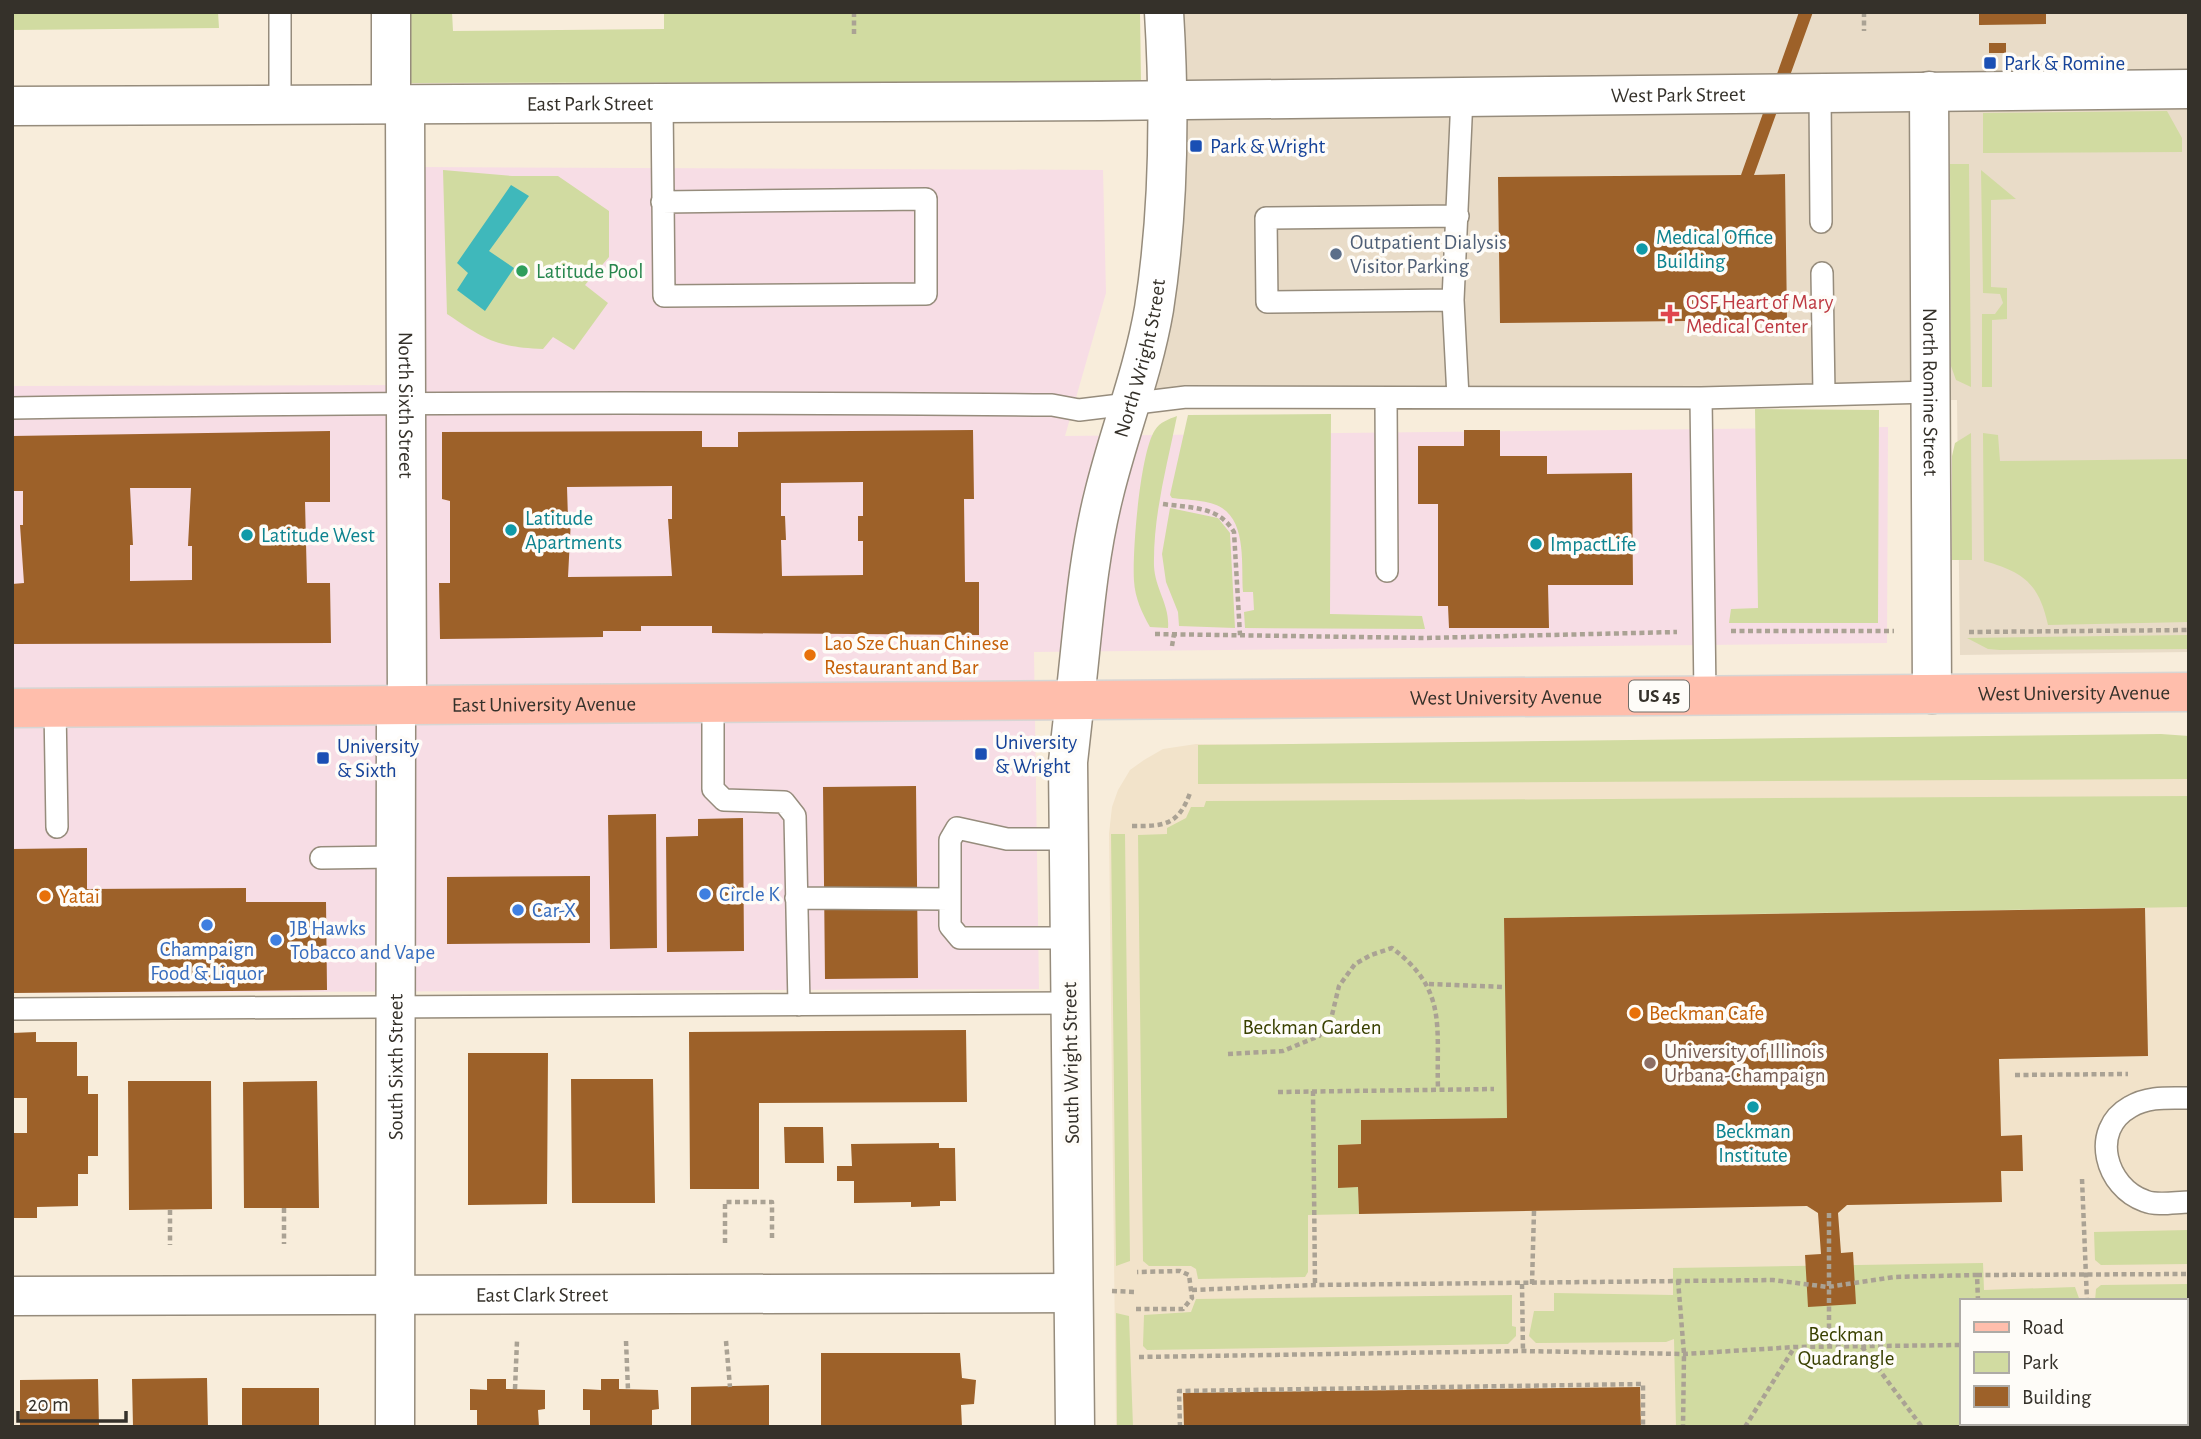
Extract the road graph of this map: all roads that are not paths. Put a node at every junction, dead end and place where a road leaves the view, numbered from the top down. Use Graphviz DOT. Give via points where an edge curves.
graph roads {
  1 [pos="280,12"];
  2 [pos="391,12"];
  3 [pos="1164,12"];
  4 [pos="2189,89"];
  5 [pos="1929,91"];
  6 [pos="1820,92"];
  7 [pos="1462,97"];
  8 [pos="1166,100"];
  9 [pos="662,103"];
  10 [pos="398,104"];
  11 [pos="280,105"];
  12 [pos="12,106"];
  13 [pos="662,202"];
  14 [pos="1458,216"];
  15 [pos="1821,222"];
  16 [pos="1822,273"];
  17 [pos="1453,300"];
  18 [pos="1931,392"];
  19 [pos="1824,394"];
  20 [pos="1458,397"];
  21 [pos="1701,398"];
  22 [pos="1386,399"];
  23 [pos="405,402"];
  24 [pos="1132,403"];
  25 [pos="12,408"];
  26 [pos="1387,571"];
  27 [pos="2189,692"];
  28 [pos="1932,694"];
  29 [pos="1705,695"];
  30 [pos="1075,699"];
  31 [pos="713,703"];
  32 [pos="401,706"];
  33 [pos="55,707"];
  34 [pos="12,708"];
  35 [pos="57,827"];
  36 [pos="1069,839"];
  37 [pos="394,857"];
  38 [pos="321,858"];
  39 [pos="796,898"];
  40 [pos="950,898"];
  41 [pos="1069,938"];
  42 [pos="1071,1003"];
  43 [pos="799,1005"];
  44 [pos="394,1007"];
  45 [pos="12,1009"];
  46 [pos="2189,1098"];
  47 [pos="2189,1202"];
  48 [pos="1072,1293"];
  49 [pos="394,1295"];
  50 [pos="12,1296"];
  51 [pos="394,1427"];
  52 [pos="1075,1427"];
  1 -- 11 [label="lane"];
  2 -- 10 [label="street, North Sixth Street"];
  3 -- 8 [label="street, North Wright Street"];
  4 -- 5 [label="street, West Park Street"];
  5 -- 6 [label="street, West Park Street"];
  5 -- 18 [label="street, North Romine Street"];
  6 -- 7 [label="street, West Park Street"];
  6 -- 15 [label="lane"];
  7 -- 8 [label="street, West Park Street"];
  7 -- 14 [label="lane"];
  8 -- 9 [label="street, East Park Street"];
  8 -- 24 [label="street, North Wright Street" via="1163,245"];
  9 -- 10 [label="street, East Park Street"];
  9 -- 13 [label="lane"];
  10 -- 11 [label="street, East Park Street"];
  10 -- 23 [label="street, North Sixth Street"];
  11 -- 12 [label="street, East Park Street"];
  13 -- 13 [label="lane" via="664,296 926,294 926,199"];
  14 -- 17 [label="lane"];
  14 -- 17 [label="lane" via="1266,218 1267,302"];
  16 -- 19 [label="lane"];
  17 -- 20 [label="lane"];
  18 -- 19 [label="lane"];
  18 -- 28 [label="street, North Romine Street"];
  19 -- 21 [label="lane"];
  20 -- 21 [label="lane"];
  20 -- 22 [label="lane"];
  21 -- 29 [label="lane"];
  22 -- 24 [label="lane" via="1186,397"];
  22 -- 26 [label="lane"];
  23 -- 24 [label="lane" via="806,402 1052,405 1079,410"];
  23 -- 25 [label="lane"];
  23 -- 32 [label="street, North Sixth Street"];
  24 -- 30 [label="street, North Wright Street" via="1091,550"];
  27 -- 28 [label="main road, West University Avenue / US 45"];
  28 -- 29 [label="main road, West University Avenue / US 45"];
  29 -- 30 [label="main road, West University Avenue / US 45"];
  30 -- 31 [label="main road, East University Avenue"];
  30 -- 36 [label="street, South Wright Street" via="1068,762"];
  31 -- 32 [label="main road, East University Avenue"];
  31 -- 39 [label="lane" via="713,789 724,800 784,802 795,816"];
  32 -- 33 [label="main road, East University Avenue"];
  32 -- 37 [label="street, South Sixth Street"];
  33 -- 34 [label="main road, East University Avenue"];
  33 -- 35 [label="lane"];
  36 -- 40 [label="lane" via="1007,839 957,828 950,840"];
  36 -- 41 [label="street, South Wright Street"];
  37 -- 38 [label="lane"];
  37 -- 44 [label="street, South Sixth Street"];
  39 -- 40 [label="lane"];
  39 -- 43 [label="lane"];
  40 -- 41 [label="lane" via="950,926 960,938"];
  41 -- 42 [label="street, South Wright Street"];
  42 -- 43 [label="lane"];
  42 -- 48 [label="street, South Wright Street"];
  43 -- 44 [label="lane"];
  44 -- 45 [label="lane"];
  44 -- 49 [label="street, South Sixth Street"];
  46 -- 47 [label="lane" via="2152,1098 2128,1107 2113,1122 2105,1153 2118,1182 2133,1196 2148,1203"];
  48 -- 49 [label="street, East Clark Street"];
  48 -- 52 [label="street, South Wright Street"];
  49 -- 50 [label="street, East Clark Street"];
  49 -- 51 [label="street, South Sixth Street"];
}
